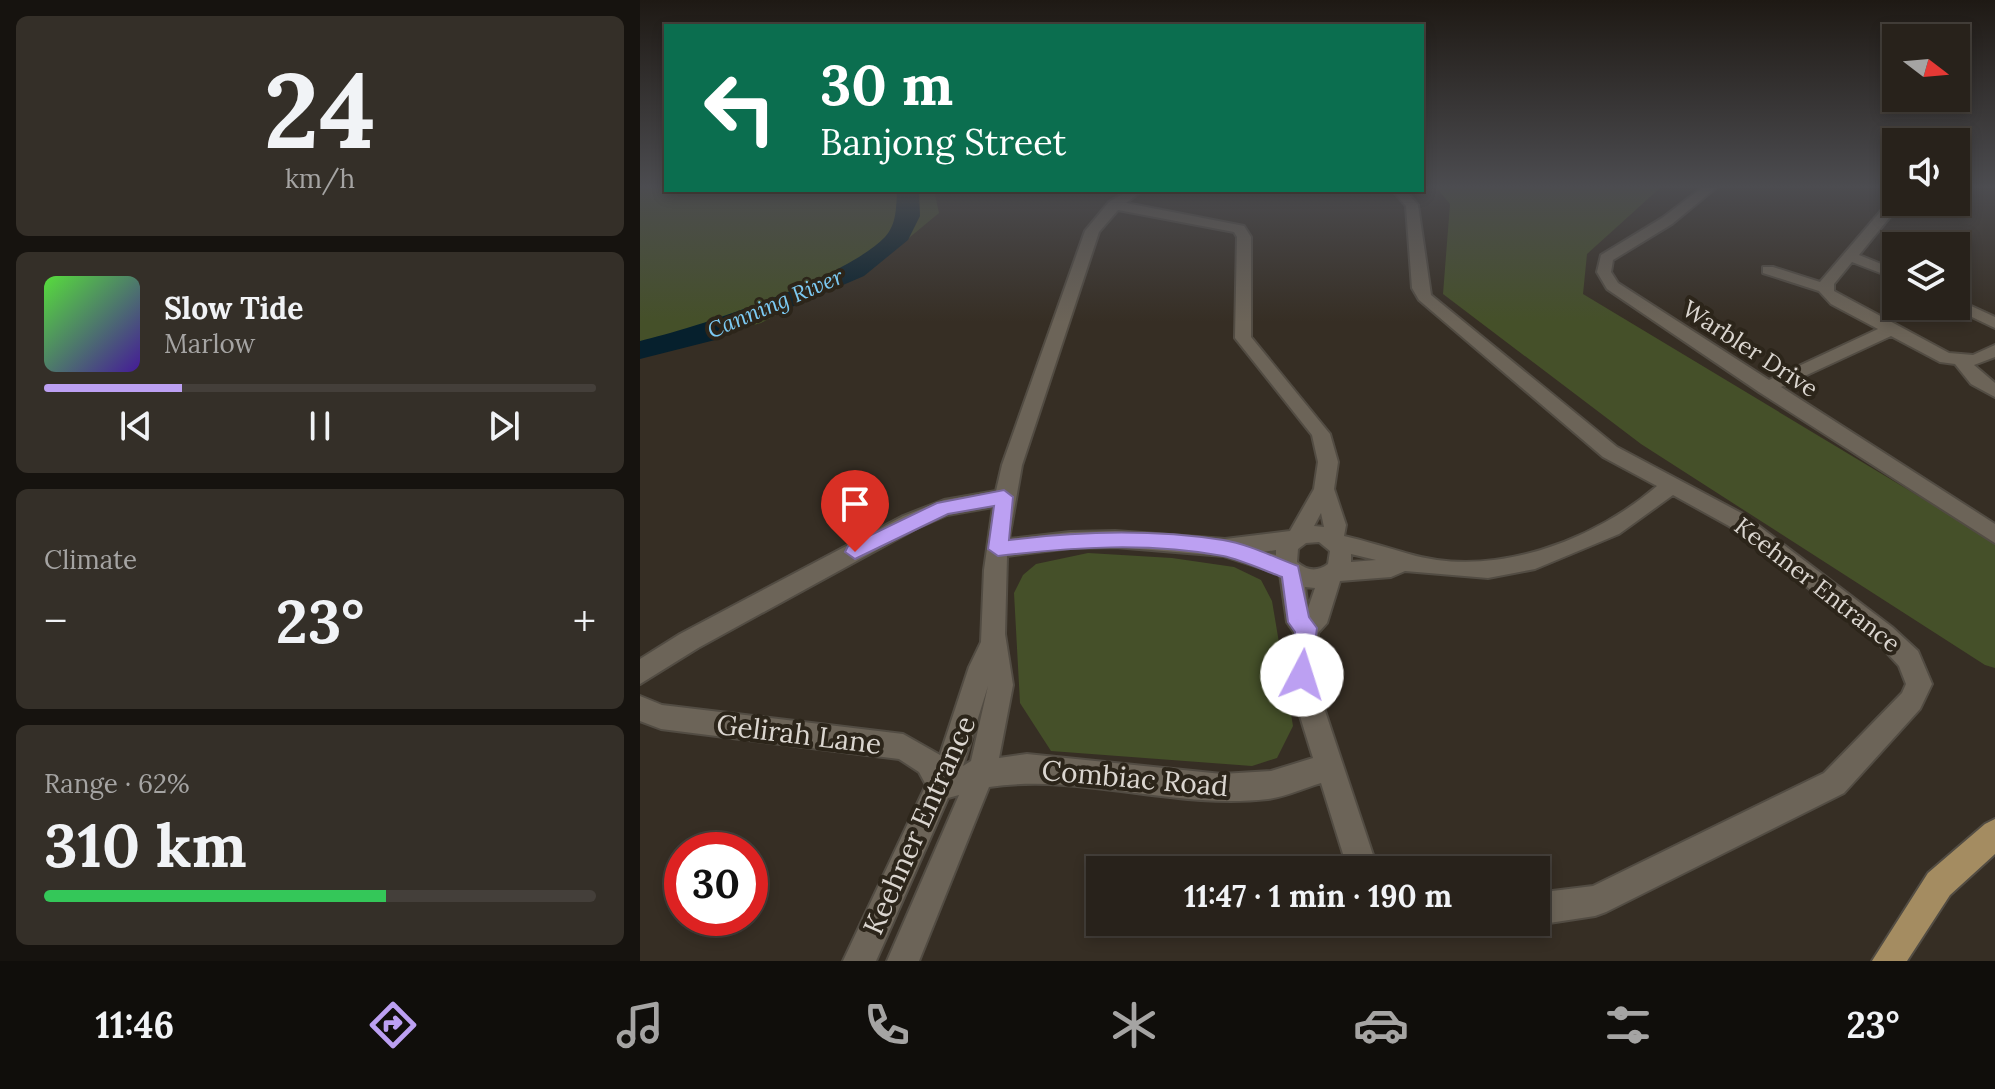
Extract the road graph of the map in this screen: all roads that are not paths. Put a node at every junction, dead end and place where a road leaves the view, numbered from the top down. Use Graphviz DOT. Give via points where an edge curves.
graph roads {
  1 [pos="1094,232"];
  2 [pos="1241,232"];
  3 [pos="1415,232"];
  4 [pos="1647,232"];
  5 [pos="1871,232"];
  6 [pos="1850,256"];
  7 [pos="1882,269"];
  8 [pos="1768,270"];
  9 [pos="1826,289"];
  10 [pos="1970,311"];
  11 [pos="1995,323"];
  12 [pos="1890,330"];
  13 [pos="1995,350"];
  14 [pos="1962,361"];
  15 [pos="1765,388"];
  16 [pos="1995,391"];
  17 [pos="1672,485"];
  18 [pos="1324,489"];
  19 [pos="1004,497"];
  20 [pos="1995,535"];
  21 [pos="1295,538"];
  22 [pos="1334,540"];
  23 [pos="1225,548"];
  24 [pos="998,549"];
  25 [pos="1402,562"];
  26 [pos="1290,570"];
  27 [pos="1332,573"];
  28 [pos="1306,628"];
  29 [pos="993,643"];
  30 [pos="640,673"];
  31 [pos="640,708"];
  32 [pos="1329,767"];
  33 [pos="979,775"];
  34 [pos="941,786"];
  35 [pos="1995,834"];
  36 [pos="1358,856"];
  37 [pos="1550,907"];
  38 [pos="859,961"];
  39 [pos="903,961"];
  40 [pos="1888,961"];
  1 -- 19 [label="street, Keehner Entrance"];
  2 -- 18 [label="street" via="1243,338 1321,434 1328,462"];
  3 -- 17 [label="street, Keehner Entrance" via="1424,297 1610,452"];
  4 -- 15 [label="street, Warbler Drive" via="1606,258 1604,272 1612,286"];
  5 -- 6 [label="street"];
  6 -- 7 [label="street"];
  6 -- 9 [label="street"];
  8 -- 9 [label="street"];
  9 -- 12 [label="street" via="1836,301"];
  10 -- 11 [label="street"];
  12 -- 14 [label="street"];
  12 -- 15 [label="street"];
  13 -- 14 [label="street"];
  14 -- 16 [label="street" via="1971,375"];
  15 -- 20 [label="street, Warbler Drive"];
  17 -- 25 [label="street" via="1612,530 1525,563 1476,569"];
  17 -- 37 [label="street, Keehner Entrance" via="1736,520 1884,634 1909,659 1919,686 1834,783 1595,901"];
  18 -- 21 [label="street"];
  18 -- 22 [label="street"];
  19 -- 24 [label="street, Keehner Entrance"];
  19 -- 30 [label="street" via="944,508 910,522 689,641"];
  21 -- 22 [label="street" via="1312,533"];
  21 -- 23 [label="street"];
  21 -- 26 [label="street" via="1284,553"];
  22 -- 25 [label="street"];
  22 -- 27 [label="street" via="1342,560"];
  23 -- 24 [label="street" via="1115,539"];
  23 -- 26 [label="street"];
  24 -- 29 [label="street, Keehner Entrance"];
  25 -- 27 [label="street" via="1391,568"];
  26 -- 27 [label="street" via="1309,579"];
  26 -- 28 [label="street" via="1299,622"];
  27 -- 28 [label="street" via="1315,623"];
  28 -- 32 [label="street" via="1303,684"];
  29 -- 33 [label="street, Keehner Entrance" via="1002,670 1001,690"];
  29 -- 34 [label="street, Keehner Entrance"];
  31 -- 34 [label="street, Gelirah Lane" via="661,717 903,747 929,763"];
  32 -- 33 [label="street, Combiac Road" via="1271,785 1222,788 1027,768"];
  32 -- 36 [label="street"];
  33 -- 34 [label="street, Combiac Road"];
  33 -- 39 [label="street, Keehner Entrance"];
  34 -- 38 [label="street, Keehner Entrance"];
  35 -- 40 [label="main road" via="1939,884"];
}
